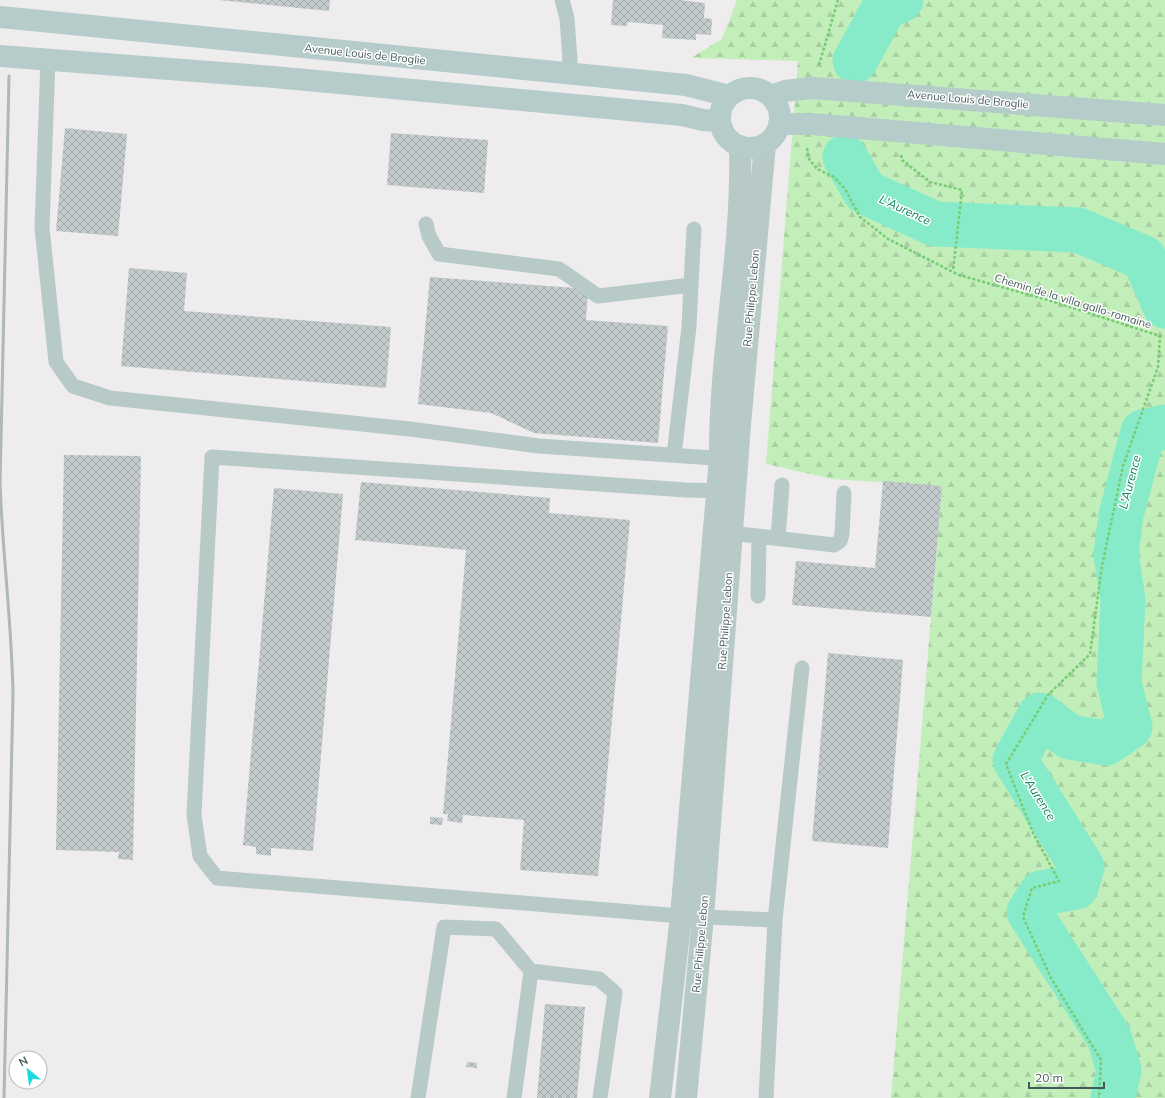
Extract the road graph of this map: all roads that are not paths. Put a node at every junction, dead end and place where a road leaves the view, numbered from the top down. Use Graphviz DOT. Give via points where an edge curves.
graph roads {
  1 [pos="562,0"];
  2 [pos="0,17"];
  3 [pos="0,56"];
  4 [pos="48,59"];
  5 [pos="572,75"];
  6 [pos="728,96"];
  7 [pos="771,96"];
  8 [pos="1165,115"];
  9 [pos="720,121"];
  10 [pos="779,124"];
  11 [pos="765,144"];
  12 [pos="740,146"];
  13 [pos="1165,154"];
  14 [pos="426,224"];
  15 [pos="694,229"];
  16 [pos="691,285"];
  17 [pos="674,454"];
  18 [pos="729,459"];
  19 [pos="782,485"];
  20 [pos="726,491"];
  21 [pos="844,493"];
  22 [pos="722,532"];
  23 [pos="759,536"];
  24 [pos="778,538"];
  25 [pos="758,596"];
  26 [pos="802,668"];
  27 [pos="681,916"];
  28 [pos="703,917"];
  29 [pos="775,920"];
  30 [pos="531,971"];
  31 [pos="418,1098"];
  32 [pos="514,1098"];
  33 [pos="600,1098"];
  34 [pos="660,1098"];
  35 [pos="686,1098"];
  36 [pos="766,1098"];
  1 -- 5 [label="lane" via="567,18"];
  2 -- 5 [label="main road, Avenue Louis de Broglie"];
  3 -- 4 [label="main road"];
  4 -- 9 [label="main road" via="644,111"];
  4 -- 17 [label="lane" via="42,228 56,362 74,386 110,398 538,446"];
  5 -- 6 [label="main road, Avenue Louis de Broglie" via="686,86"];
  6 -- 7 [label="main road" via="736,91 754,88 763,90"];
  6 -- 9 [label="main road" via="720,112"];
  7 -- 8 [label="main road, Avenue Louis de Broglie" via="785,91 812,88"];
  7 -- 10 [label="main road" via="779,111"];
  9 -- 12 [label="main road" via="726,136 732,143"];
  10 -- 11 [label="main road" via="776,134"];
  10 -- 13 [label="main road" via="812,124"];
  11 -- 12 [label="main road" via="748,148"];
  11 -- 18 [label="street, Rue Philippe Lebon"];
  12 -- 18 [label="street, Rue Philippe Lebon" via="741,186 719,415"];
  14 -- 16 [label="lane" via="429,236 439,254 559,269 598,296"];
  15 -- 16 [label="lane"];
  16 -- 17 [label="lane" via="689,327"];
  17 -- 18 [label="lane"];
  18 -- 20 [label="street, Rue Philippe Lebon"];
  19 -- 24 [label="lane"];
  20 -- 22 [label="street, Rue Philippe Lebon"];
  20 -- 27 [label="lane" via="678,490 212,457 194,814 200,856 217,878"];
  21 -- 24 [label="lane" via="840,541 834,545"];
  22 -- 23 [label="lane"];
  22 -- 27 [label="street, Rue Philippe Lebon"];
  22 -- 28 [label="street, Rue Philippe Lebon"];
  23 -- 24 [label="lane"];
  23 -- 25 [label="lane"];
  26 -- 29 [label="lane"];
  27 -- 28 [label="lane"];
  27 -- 34 [label="street, Rue Philippe Lebon"];
  28 -- 29 [label="lane"];
  28 -- 35 [label="street, Rue Philippe Lebon"];
  29 -- 36 [label="lane"];
  30 -- 31 [label="lane" via="496,930 444,927"];
  30 -- 32 [label="lane"];
  30 -- 33 [label="lane" via="599,978 615,993"];
}
